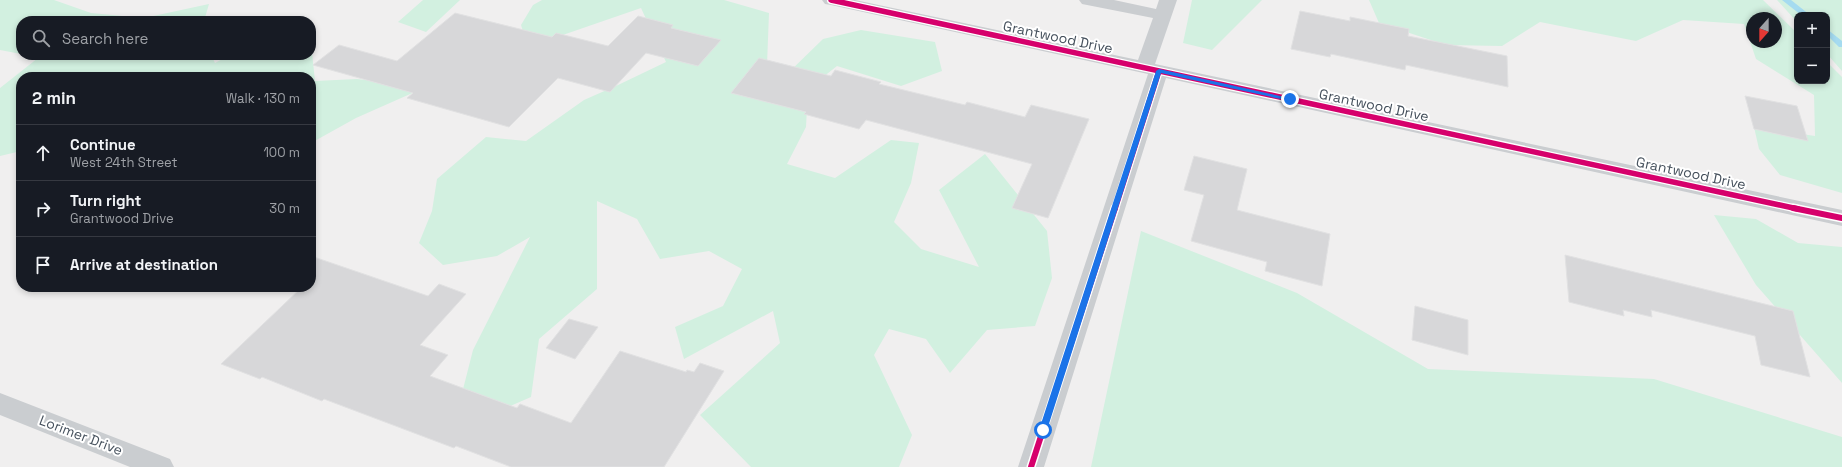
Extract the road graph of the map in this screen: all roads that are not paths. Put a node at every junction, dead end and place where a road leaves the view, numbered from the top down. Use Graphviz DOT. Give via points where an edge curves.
graph roads {
  1 [pos="831,0"];
  2 [pos="1088,0"];
  3 [pos="1165,8"];
  4 [pos="1151,69"];
  5 [pos="1842,218"];
  6 [pos="0,404"];
  7 [pos="161,467"];
  8 [pos="1031,467"];
  1 -- 4 [label="street, Grantwood Drive"];
  2 -- 3 [label="street"];
  3 -- 4 [label="street"];
  4 -- 5 [label="street, Grantwood Drive"];
  4 -- 8 [label="street"];
  6 -- 7 [label="street, Lorimer Drive"];
}
